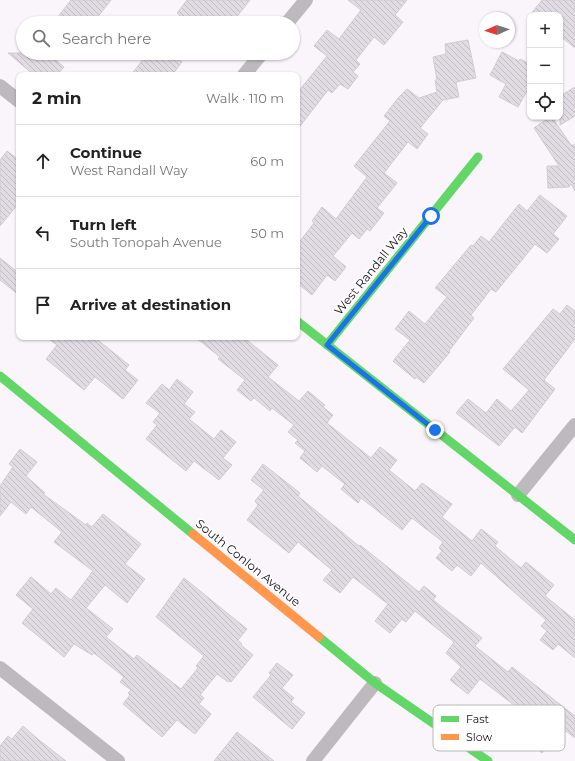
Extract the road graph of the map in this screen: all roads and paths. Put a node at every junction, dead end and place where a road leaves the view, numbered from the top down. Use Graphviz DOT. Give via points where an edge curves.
graph roads {
  1 [pos="306,0"];
  2 [pos="293,16"];
  3 [pos="256,60"];
  4 [pos="246,72"];
  5 [pos="0,86"];
  6 [pos="16,99"];
  7 [pos="478,157"];
  8 [pos="300,323"];
  9 [pos="327,345"];
  10 [pos="0,376"];
  11 [pos="575,425"];
  12 [pos="518,495"];
  13 [pos="575,540"];
  14 [pos="0,668"];
  15 [pos="376,683"];
  16 [pos="433,723"];
  17 [pos="474,751"];
  18 [pos="118,761"];
  19 [pos="313,761"];
  20 [pos="488,761"];
  1 -- 2 [label="street"];
  3 -- 4 [label="street"];
  5 -- 6 [label="street"];
  7 -- 9 [label="street, West Randall Way"];
  8 -- 9 [label="street"];
  9 -- 12 [label="street"];
  10 -- 15 [label="street, South Conlon Avenue"];
  11 -- 12 [label="street"];
  12 -- 13 [label="street"];
  14 -- 18 [label="street"];
  15 -- 16 [label="street, South Conlon Avenue"];
  15 -- 19 [label="street"];
  17 -- 20 [label="street, South Conlon Avenue"];
}
